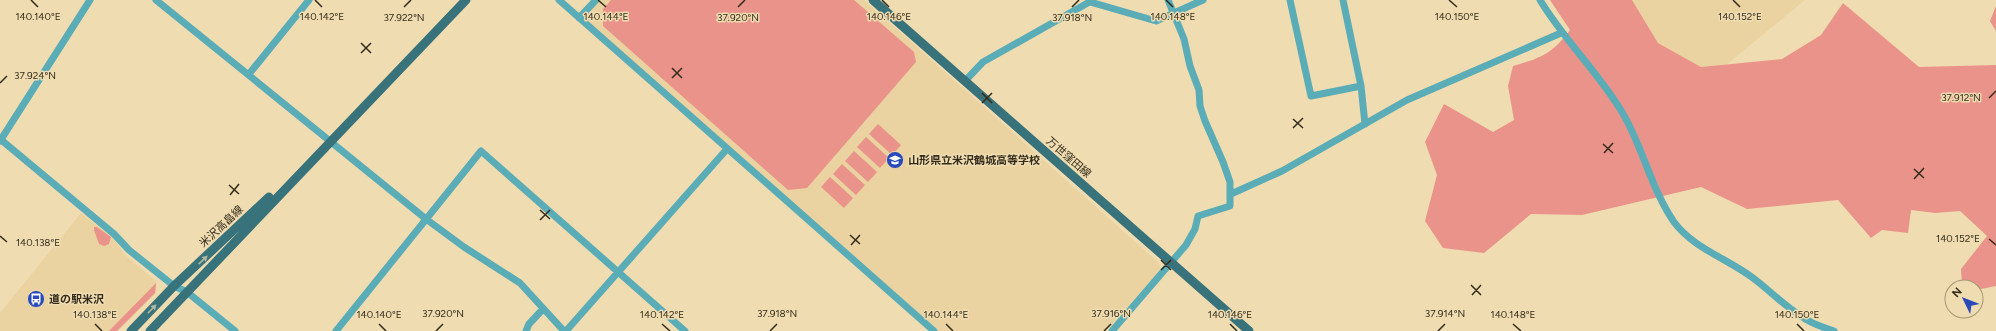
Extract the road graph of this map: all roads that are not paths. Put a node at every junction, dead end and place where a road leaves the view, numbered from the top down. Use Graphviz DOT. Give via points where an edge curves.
graph roads {
  1 [pos="90,0"];
  2 [pos="156,0"];
  3 [pos="309,0"];
  4 [pos="466,0"];
  5 [pos="559,0"];
  6 [pos="596,0"];
  7 [pos="873,0"];
  8 [pos="1168,0"];
  9 [pos="1203,0"];
  10 [pos="1290,0"];
  11 [pos="1343,0"];
  12 [pos="1540,0"];
  13 [pos="1092,1"];
  14 [pos="1173,12"];
  15 [pos="580,18"];
  16 [pos="1561,33"];
  17 [pos="249,74"];
  18 [pos="965,81"];
  19 [pos="1361,86"];
  20 [pos="1365,124"];
  21 [pos="0,140"];
  22 [pos="330,141"];
  23 [pos="727,149"];
  24 [pos="1231,194"];
  25 [pos="426,219"];
  26 [pos="1172,263"];
  27 [pos="618,272"];
  28 [pos="174,286"];
  29 [pos="187,292"];
  30 [pos="543,309"];
  31 [pos="131,331"];
  32 [pos="150,331"];
  33 [pos="235,331"];
  34 [pos="336,331"];
  35 [pos="526,331"];
  36 [pos="565,331"];
  37 [pos="685,331"];
  38 [pos="934,331"];
  39 [pos="1112,331"];
  40 [pos="1249,331"];
  41 [pos="1834,331"];
  1 -- 21 [label="street"];
  2 -- 17 [label="street"];
  3 -- 17 [label="street"];
  4 -- 22 [label="main road, 米沢高畠線"];
  5 -- 15 [label="street"];
  6 -- 15 [label="street"];
  7 -- 18 [label="main road, 万世窪田線"];
  8 -- 14 [label="street"];
  9 -- 14 [label="street"];
  10 -- 19 [label="street" via="1311,96"];
  11 -- 19 [label="street"];
  12 -- 16 [label="street"];
  13 -- 14 [label="street" via="1156,21"];
  13 -- 18 [label="street" via="983,62"];
  14 -- 24 [label="street" via="1184,39 1199,90 1203,114 1230,182"];
  15 -- 23 [label="street"];
  16 -- 20 [label="street" via="1407,100"];
  16 -- 41 [label="street" via="1600,80 1622,112 1643,154 1661,200 1675,223 1692,238 1752,277 1800,315"];
  17 -- 22 [label="street"];
  18 -- 26 [label="main road, 万世窪田線"];
  19 -- 20 [label="street"];
  20 -- 24 [label="street" via="1282,171"];
  21 -- 28 [label="street"];
  22 -- 25 [label="street"];
  28 -- 22 [label="main road, 米沢高畠線, one-way"];
  22 -- 29 [label="main road, 米沢高畠線"];
  23 -- 27 [label="street"];
  23 -- 38 [label="street"];
  24 -- 26 [label="street" via="1230,206 1198,216 1195,229"];
  25 -- 27 [label="street" via="481,151"];
  25 -- 30 [label="street" via="520,283"];
  25 -- 34 [label="street"];
  26 -- 39 [label="street"];
  26 -- 40 [label="main road, 万世窪田線"];
  27 -- 36 [label="street"];
  27 -- 37 [label="street"];
  28 -- 29 [label="street"];
  31 -- 28 [label="main road, 米沢高畠線, one-way"];
  29 -- 32 [label="main road, 米沢高畠線"];
  29 -- 33 [label="street"];
  30 -- 35 [label="street"];
  30 -- 36 [label="street"];
}
